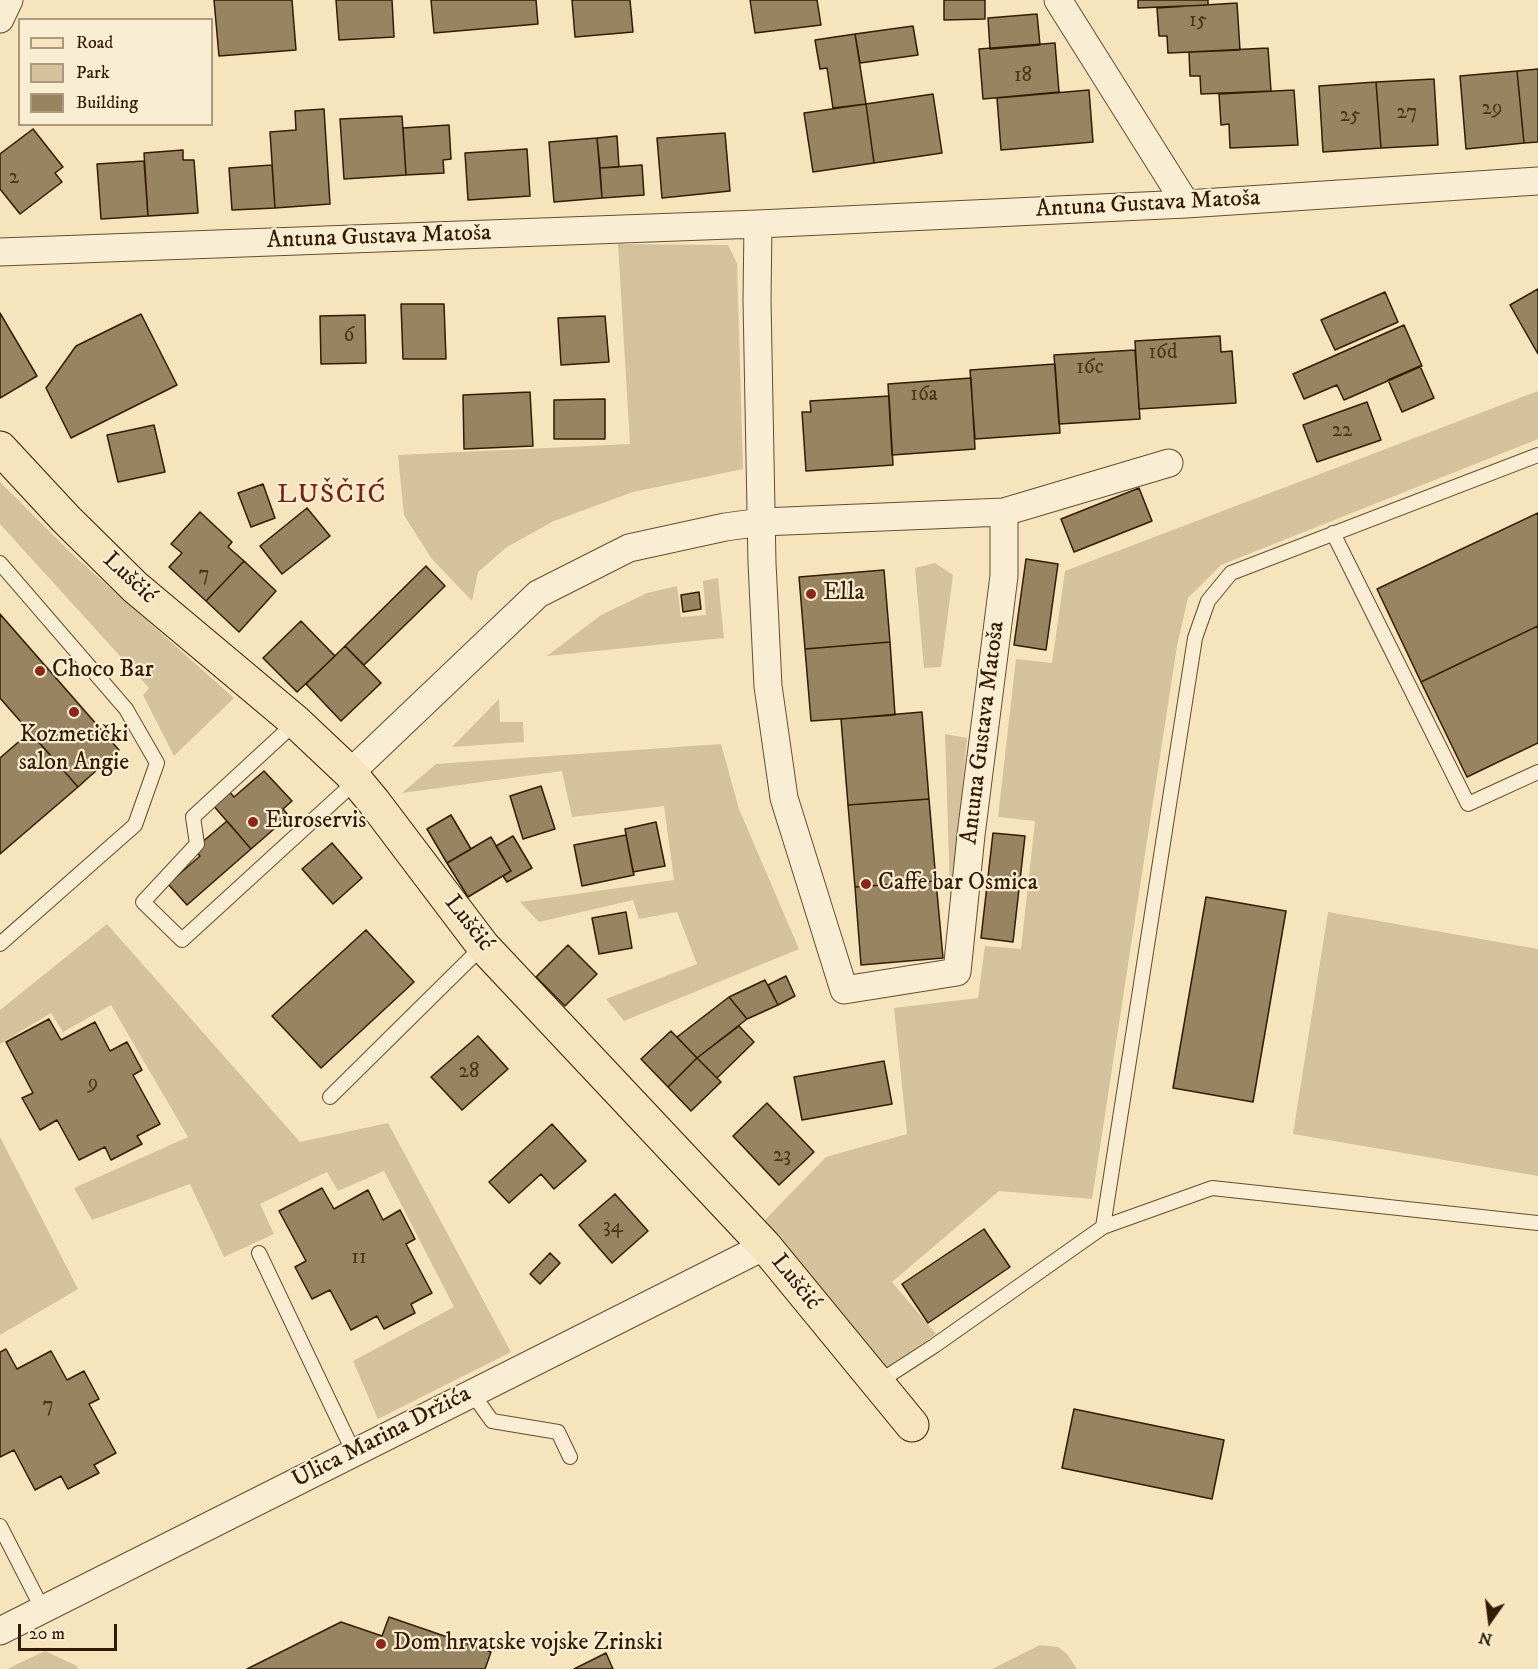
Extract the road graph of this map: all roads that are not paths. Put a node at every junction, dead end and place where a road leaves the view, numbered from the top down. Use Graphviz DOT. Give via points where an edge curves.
graph roads {
  1 [pos="9,0"];
  2 [pos="1058,0"];
  3 [pos="0,19"];
  4 [pos="1538,181"];
  5 [pos="1185,204"];
  6 [pos="758,224"];
  7 [pos="0,252"];
  8 [pos="0,448"];
  9 [pos="1538,455"];
  10 [pos="1169,463"];
  11 [pos="1004,512"];
  12 [pos="762,522"];
  13 [pos="1333,533"];
  14 [pos="0,563"];
  15 [pos="296,722"];
  16 [pos="1538,772"];
  17 [pos="353,777"];
  18 [pos="0,944"];
  19 [pos="483,946"];
  20 [pos="330,1097"];
  21 [pos="1538,1222"];
  22 [pos="1103,1227"];
  23 [pos="765,1246"];
  24 [pos="259,1252"];
  25 [pos="877,1383"];
  26 [pos="472,1393"];
  27 [pos="912,1425"];
  28 [pos="354,1453"];
  29 [pos="570,1457"];
  30 [pos="0,1526"];
  31 [pos="42,1610"];
  32 [pos="0,1631"];
  1 -- 3 [label="street"];
  2 -- 5 [label="street"];
  4 -- 5 [label="street, Antuna Gustava Matoša"];
  5 -- 6 [label="street, Antuna Gustava Matoša"];
  6 -- 7 [label="street, Antuna Gustava Matoša"];
  6 -- 12 [label="street, Antuna Gustava Matoša"];
  8 -- 15 [label="main road, Luščić" via="135,587"];
  9 -- 13 [label="lane"];
  10 -- 11 [label="street"];
  11 -- 12 [label="street"];
  11 -- 12 [label="street, Antuna Gustava Matoša" via="1004,576 957,972 844,990 784,798 767,675"];
  12 -- 17 [label="street" via="629,548 538,594"];
  13 -- 16 [label="lane" via="1468,804"];
  13 -- 22 [label="lane" via="1231,573 1208,601 1198,629"];
  14 -- 18 [label="lane" via="126,709 157,763 135,825"];
  15 -- 17 [label="main road, Luščić"];
  15 -- 17 [label="lane" via="193,817 197,844 143,902 182,940"];
  17 -- 19 [label="main road, Luščić"];
  19 -- 20 [label="lane"];
  19 -- 23 [label="main road, Luščić"];
  21 -- 22 [label="lane" via="1212,1188"];
  22 -- 25 [label="lane"];
  23 -- 25 [label="main road, Luščić"];
  23 -- 26 [label="street, Ulica Marina Držića"];
  24 -- 28 [label="lane"];
  25 -- 27 [label="main road, Luščić"];
  26 -- 28 [label="street, Ulica Marina Držića"];
  26 -- 29 [label="lane" via="492,1421 558,1432"];
  28 -- 31 [label="street, Ulica Marina Držića"];
  30 -- 31 [label="lane"];
  31 -- 32 [label="street, Ulica Marina Držića"];
}
